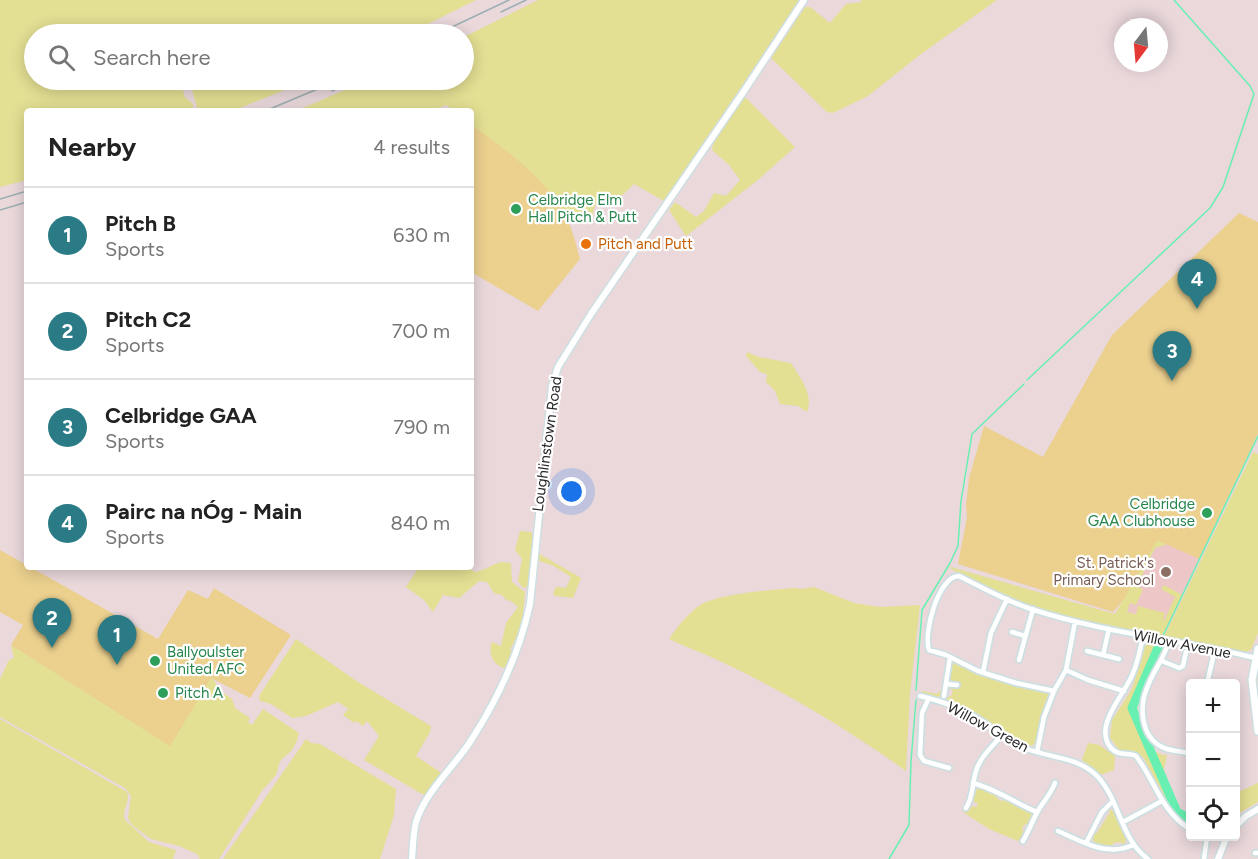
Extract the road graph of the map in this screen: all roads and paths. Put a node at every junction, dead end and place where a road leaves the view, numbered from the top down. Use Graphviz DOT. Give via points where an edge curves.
graph roads {
  1 [pos="804,0"];
  2 [pos="1007,599"];
  3 [pos="1033,609"];
  4 [pos="1075,622"];
  5 [pos="1109,629"];
  6 [pos="1012,632"];
  7 [pos="1025,636"];
  8 [pos="1143,637"];
  9 [pos="1169,641"];
  10 [pos="1215,649"];
  11 [pos="1258,649"];
  12 [pos="1087,651"];
  13 [pos="1186,652"];
  14 [pos="1103,655"];
  15 [pos="950,657"];
  16 [pos="1256,658"];
  17 [pos="1119,659"];
  18 [pos="1019,660"];
  19 [pos="1162,661"];
  20 [pos="1066,670"];
  21 [pos="983,672"];
  22 [pos="1208,679"];
  23 [pos="946,684"];
  24 [pos="957,685"];
  25 [pos="1054,691"];
  26 [pos="1124,691"];
  27 [pos="920,696"];
  28 [pos="944,696"];
  29 [pos="929,698"];
  30 [pos="1258,731"];
  31 [pos="1001,736"];
  32 [pos="1037,752"];
  33 [pos="1186,752"];
  34 [pos="950,768"];
  35 [pos="973,783"];
  36 [pos="1055,783"];
  37 [pos="971,801"];
  38 [pos="1162,801"];
  39 [pos="1112,802"];
  40 [pos="978,806"];
  41 [pos="966,808"];
  42 [pos="1258,809"];
  43 [pos="1037,812"];
  44 [pos="1123,822"];
  45 [pos="1240,822"];
  46 [pos="1186,826"];
  47 [pos="1058,831"];
  48 [pos="1023,841"];
  49 [pos="1206,841"];
  50 [pos="1225,841"];
  51 [pos="1086,843"];
  52 [pos="1133,845"];
  53 [pos="412,859"];
  54 [pos="1148,859"];
  55 [pos="1204,859"];
  56 [pos="1218,859"];
  1 -- 53 [label="street, Loughlinstown Road" via="558,367 551,392 530,604 524,628 504,685 418,817"];
  2 -- 3 [label="street, Willow Avenue"];
  2 -- 15 [label="street, Willow Avenue" via="955,576 940,593 933,609 928,639 929,650"];
  2 -- 21 [label="street" via="991,633"];
  3 -- 4 [label="street, Willow Avenue"];
  3 -- 7 [label="street"];
  4 -- 5 [label="street, Willow Avenue"];
  4 -- 20 [label="street"];
  5 -- 8 [label="street, Willow Avenue"];
  5 -- 14 [label="street"];
  6 -- 7 [label="street"];
  7 -- 18 [label="street"];
  8 -- 9 [label="street, Willow Avenue"];
  8 -- 26 [label="street" via="1134,672"];
  9 -- 10 [label="street, Willow Avenue"];
  9 -- 19 [label="street"];
  10 -- 16 [label="street, Willow Avenue"];
  10 -- 22 [label="street"];
  11 -- 16 [label="main road"];
  12 -- 14 [label="street, Willow Avenue"];
  13 -- 19 [label="street" via="1179,668"];
  14 -- 17 [label="street, Willow Avenue"];
  15 -- 21 [label="street"];
  15 -- 23 [label="street"];
  16 -- 30 [label="main road" via="1252,680"];
  19 -- 33 [label="street" via="1144,694 1145,729 1156,743"];
  20 -- 25 [label="street"];
  20 -- 26 [label="street"];
  21 -- 25 [label="street"];
  23 -- 24 [label="street"];
  23 -- 28 [label="street"];
  25 -- 32 [label="street"];
  26 -- 38 [label="street" via="1113,707 1105,736 1118,754 1136,756"];
  27 -- 29 [label="street, Willow Green"];
  29 -- 31 [label="street, Willow Green" via="967,713"];
  29 -- 34 [label="street" via="922,713 920,755 924,761"];
  31 -- 32 [label="street, Willow Green"];
  31 -- 35 [label="street" via="982,759"];
  32 -- 39 [label="street, Willow Green" via="1083,765 1098,777"];
  35 -- 37 [label="street"];
  35 -- 43 [label="street"];
  36 -- 43 [label="street"];
  37 -- 40 [label="street"];
  37 -- 41 [label="street"];
  38 -- 44 [label="street"];
  38 -- 46 [label="street"];
  39 -- 44 [label="street, Willow Green"];
  39 -- 51 [label="street" via="1102,812"];
  42 -- 45 [label="street"];
  43 -- 48 [label="street"];
  44 -- 52 [label="street, Willow Green"];
  47 -- 51 [label="street"];
  49 -- 55 [label="street"];
  50 -- 56 [label="street"];
  51 -- 52 [label="street" via="1104,852"];
  52 -- 54 [label="street, Willow Green"];
}
